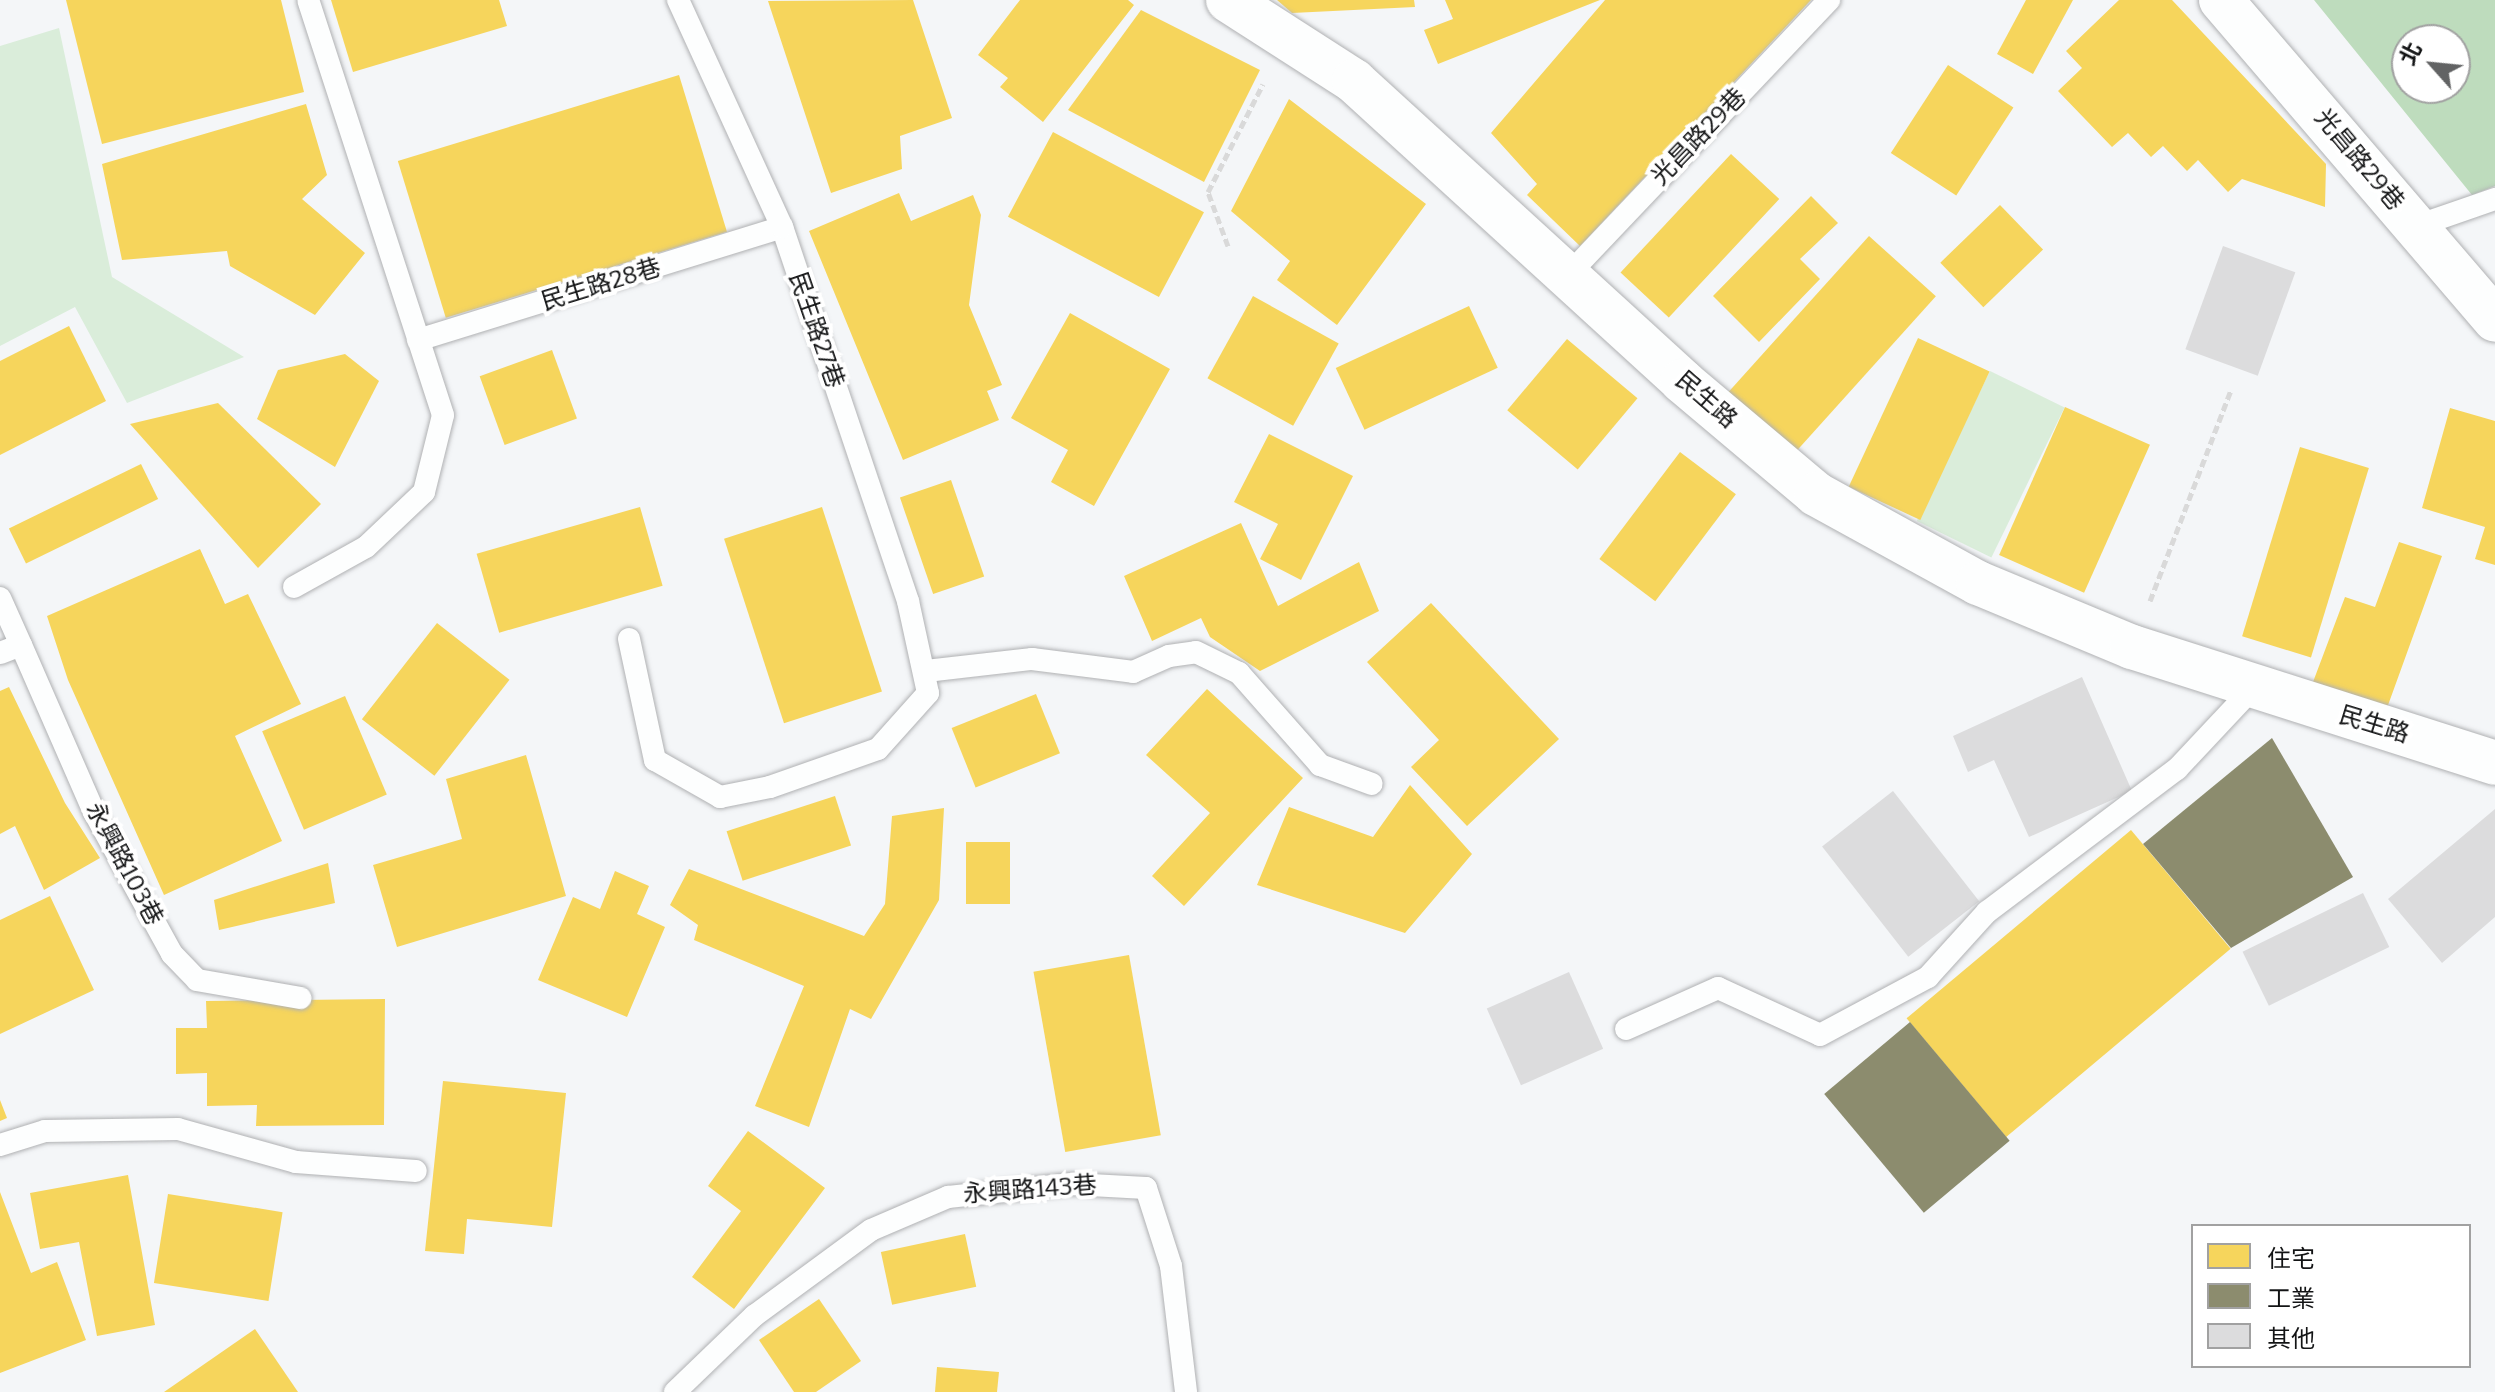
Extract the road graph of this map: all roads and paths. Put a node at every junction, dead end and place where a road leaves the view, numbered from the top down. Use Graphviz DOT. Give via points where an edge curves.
graph roads {
  1 [pos="308,0"];
  2 [pos="678,0"];
  3 [pos="1228,0"];
  4 [pos="1829,0"];
  5 [pos="2221,0"];
  6 [pos="1288,37"];
  7 [pos="2495,199"];
  8 [pos="782,227"];
  9 [pos="2414,227"];
  10 [pos="1228,246"];
  11 [pos="1569,274"];
  12 [pos="2495,320"];
  13 [pos="418,340"];
  14 [pos="2231,390"];
  15 [pos="294,587"];
  16 [pos="0,598"];
  17 [pos="629,639"];
  18 [pos="2132,647"];
  19 [pos="10,649"];
  20 [pos="926,671"];
  21 [pos="2254,687"];
  22 [pos="2495,763"];
  23 [pos="1372,784"];
  24 [pos="300,998"];
  25 [pos="1626,1029"];
  26 [pos="0,1145"];
  27 [pos="416,1171"];
  28 [pos="675,1392"];
  29 [pos="1186,1392"];
  1 -- 13 [label="lane"];
  2 -- 8 [label="lane, 民生路27巷"];
  3 -- 6 [label="street, 民生路"];
  4 -- 11 [label="lane, 光昌路29巷"];
  5 -- 9 [label="street, 光昌路29巷"];
  6 -- 10 [label="path" via="1208,192"];
  6 -- 11 [label="street, 民生路" via="1354,81"];
  7 -- 9 [label="lane"];
  8 -- 13 [label="lane, 民生路28巷"];
  8 -- 20 [label="lane, 民生路27巷" via="908,601"];
  9 -- 12 [label="street, 光昌路29巷"];
  11 -- 18 [label="street, 民生路" via="1682,381 1816,494 1978,583"];
  13 -- 15 [label="lane" via="443,415 424,492 366,547"];
  14 -- 18 [label="path"];
  16 -- 19 [label="lane, 永興路103巷"];
  17 -- 20 [label="lane" via="655,760 720,797 770,787 878,749 928,693"];
  18 -- 21 [label="street, 民生路"];
  19 -- 24 [label="lane, 永興路103巷" via="172,954 197,980"];
  20 -- 23 [label="lane" via="1032,659 1133,672 1169,656 1196,652 1239,673 1320,765"];
  21 -- 22 [label="street, 民生路"];
  21 -- 25 [label="lane" via="2177,769 1987,912 1928,977 1820,1035 1718,988"];
  26 -- 27 [label="lane" via="45,1131 178,1129 296,1162"];
  28 -- 29 [label="lane, 永興路143巷" via="754,1316 871,1230 948,1197 1072,1184 1146,1188 1171,1266"];
}
